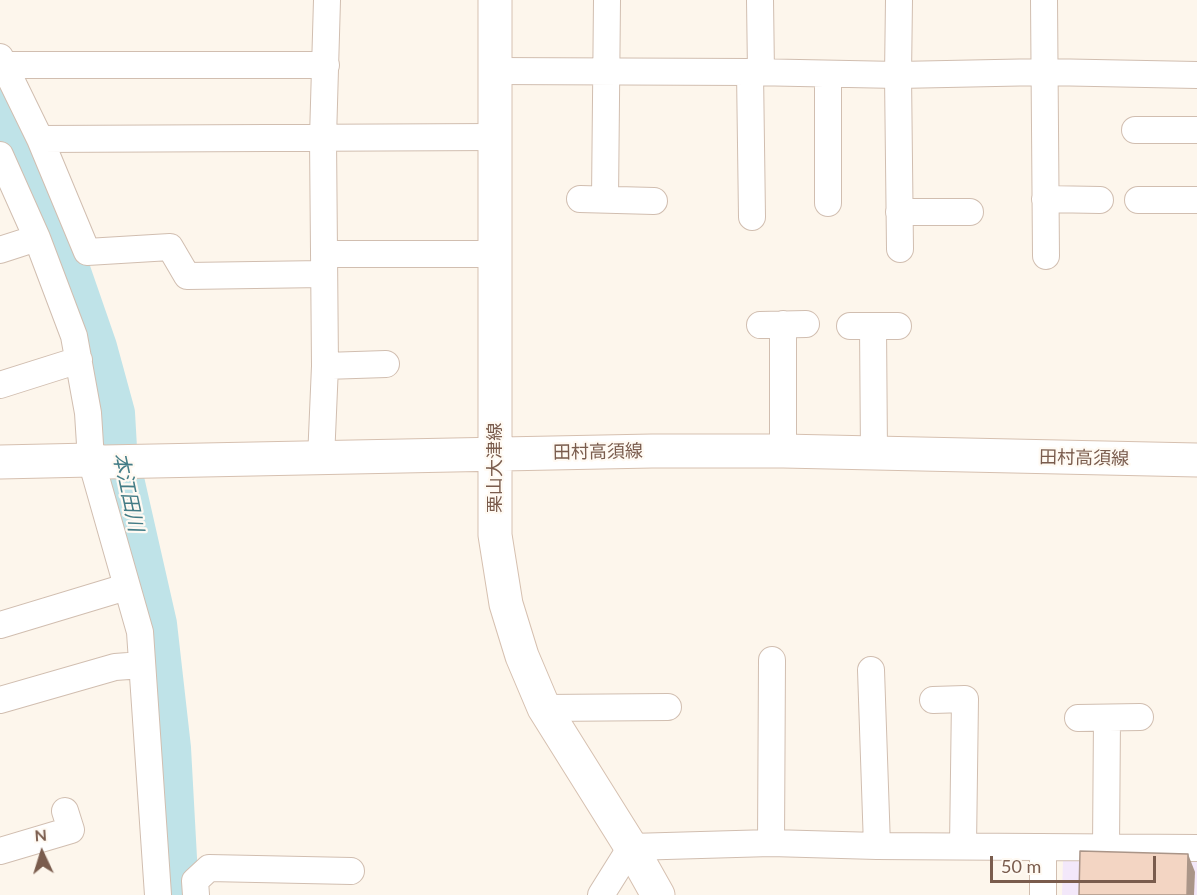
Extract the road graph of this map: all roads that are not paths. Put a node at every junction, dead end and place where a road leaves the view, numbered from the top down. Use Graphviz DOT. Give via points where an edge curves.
graph roads {
  1 [pos="327,0"];
  2 [pos="495,0"];
  3 [pos="607,0"];
  4 [pos="760,0"];
  5 [pos="899,0"];
  6 [pos="1044,0"];
  7 [pos="2,61"];
  8 [pos="326,65"];
  9 [pos="494,71"];
  10 [pos="606,71"];
  11 [pos="755,72"];
  12 [pos="1044,72"];
  13 [pos="828,74"];
  14 [pos="898,75"];
  15 [pos="1197,75"];
  16 [pos="1135,130"];
  17 [pos="1197,130"];
  18 [pos="495,137"];
  19 [pos="323,138"];
  20 [pos="40,139"];
  21 [pos="0,155"];
  22 [pos="579,199"];
  23 [pos="1045,199"];
  24 [pos="605,200"];
  25 [pos="1100,200"];
  26 [pos="1138,200"];
  27 [pos="1197,200"];
  28 [pos="654,201"];
  29 [pos="828,203"];
  30 [pos="899,212"];
  31 [pos="970,212"];
  32 [pos="752,217"];
  33 [pos="37,238"];
  34 [pos="900,249"];
  35 [pos="0,250"];
  36 [pos="495,254"];
  37 [pos="1046,256"];
  38 [pos="324,264"];
  39 [pos="783,324"];
  40 [pos="873,326"];
  41 [pos="79,360"];
  42 [pos="386,364"];
  43 [pos="325,366"];
  44 [pos="0,385"];
  45 [pos="783,451"];
  46 [pos="496,453"];
  47 [pos="874,454"];
  48 [pos="321,459"];
  49 [pos="1197,460"];
  50 [pos="108,461"];
  51 [pos="0,462"];
  52 [pos="126,587"];
  53 [pos="0,625"];
  54 [pos="772,660"];
  55 [pos="142,665"];
  56 [pos="872,670"];
  57 [pos="0,700"];
  58 [pos="933,700"];
  59 [pos="668,707"];
  60 [pos="544,708"];
  61 [pos="1140,717"];
  62 [pos="1078,718"];
  63 [pos="1107,718"];
  64 [pos="65,811"];
  65 [pos="771,843"];
  66 [pos="877,846"];
  67 [pos="963,846"];
  68 [pos="1043,847"];
  69 [pos="1106,847"];
  70 [pos="631,848"];
  71 [pos="1197,848"];
  72 [pos="0,851"];
  73 [pos="351,871"];
  74 [pos="158,895"];
  75 [pos="196,895"];
  76 [pos="602,895"];
  77 [pos="658,895"];
  78 [pos="1043,895"];
  1 -- 8 [label="street"];
  2 -- 9 [label="main road, 栗山大津線"];
  3 -- 10 [label="street"];
  4 -- 11 [label="street"];
  5 -- 14 [label="street"];
  6 -- 12 [label="street"];
  7 -- 8 [label="street"];
  7 -- 20 [label="street"];
  8 -- 19 [label="street"];
  9 -- 10 [label="street"];
  9 -- 18 [label="main road, 栗山大津線"];
  10 -- 11 [label="street"];
  10 -- 24 [label="street"];
  11 -- 13 [label="street"];
  11 -- 32 [label="street"];
  12 -- 14 [label="street"];
  12 -- 15 [label="street"];
  12 -- 23 [label="street"];
  13 -- 14 [label="street"];
  13 -- 29 [label="street"];
  14 -- 30 [label="street"];
  16 -- 17 [label="street"];
  18 -- 19 [label="street"];
  18 -- 36 [label="main road, 栗山大津線"];
  19 -- 20 [label="street"];
  19 -- 38 [label="street"];
  20 -- 38 [label="street" via="87,252 170,247 188,276"];
  21 -- 33 [label="street"];
  22 -- 24 [label="street"];
  23 -- 25 [label="street"];
  23 -- 37 [label="street"];
  24 -- 28 [label="street"];
  26 -- 27 [label="street"];
  30 -- 31 [label="street"];
  30 -- 34 [label="street"];
  33 -- 35 [label="street"];
  33 -- 41 [label="street" via="74,336"];
  36 -- 38 [label="street"];
  36 -- 46 [label="main road, 栗山大津線"];
  38 -- 43 [label="street"];
  39 -- 45 [label="street"];
  40 -- 47 [label="street"];
  41 -- 44 [label="street"];
  41 -- 50 [label="street" via="88,413"];
  42 -- 43 [label="street"];
  43 -- 48 [label="street"];
  45 -- 46 [label="main road, 田村高須線"];
  45 -- 47 [label="main road, 田村高須線"];
  46 -- 48 [label="main road, 田村高須線"];
  46 -- 60 [label="main road, 栗山大津線" via="495,535 506,604 522,657"];
  47 -- 49 [label="main road, 田村高須線"];
  48 -- 50 [label="main road, 田村高須線"];
  50 -- 51 [label="main road, 田村高須線"];
  50 -- 52 [label="street"];
  52 -- 53 [label="street"];
  52 -- 55 [label="street" via="140,632"];
  54 -- 65 [label="street"];
  55 -- 57 [label="street" via="115,667"];
  55 -- 74 [label="street"];
  56 -- 66 [label="street"];
  58 -- 67 [label="street" via="965,699"];
  59 -- 60 [label="street"];
  60 -- 70 [label="main road, 栗山大津線"];
  61 -- 63 [label="street"];
  62 -- 63 [label="street"];
  63 -- 69 [label="street"];
  64 -- 72 [label="street" via="71,830"];
  65 -- 66 [label="street"];
  65 -- 70 [label="street"];
  66 -- 67 [label="street"];
  67 -- 68 [label="street"];
  68 -- 69 [label="street"];
  68 -- 78 [label="street"];
  69 -- 71 [label="street"];
  70 -- 76 [label="street"];
  70 -- 77 [label="main road, 栗山大津線"];
  73 -- 75 [label="street" via="209,868 195,881"];
}
